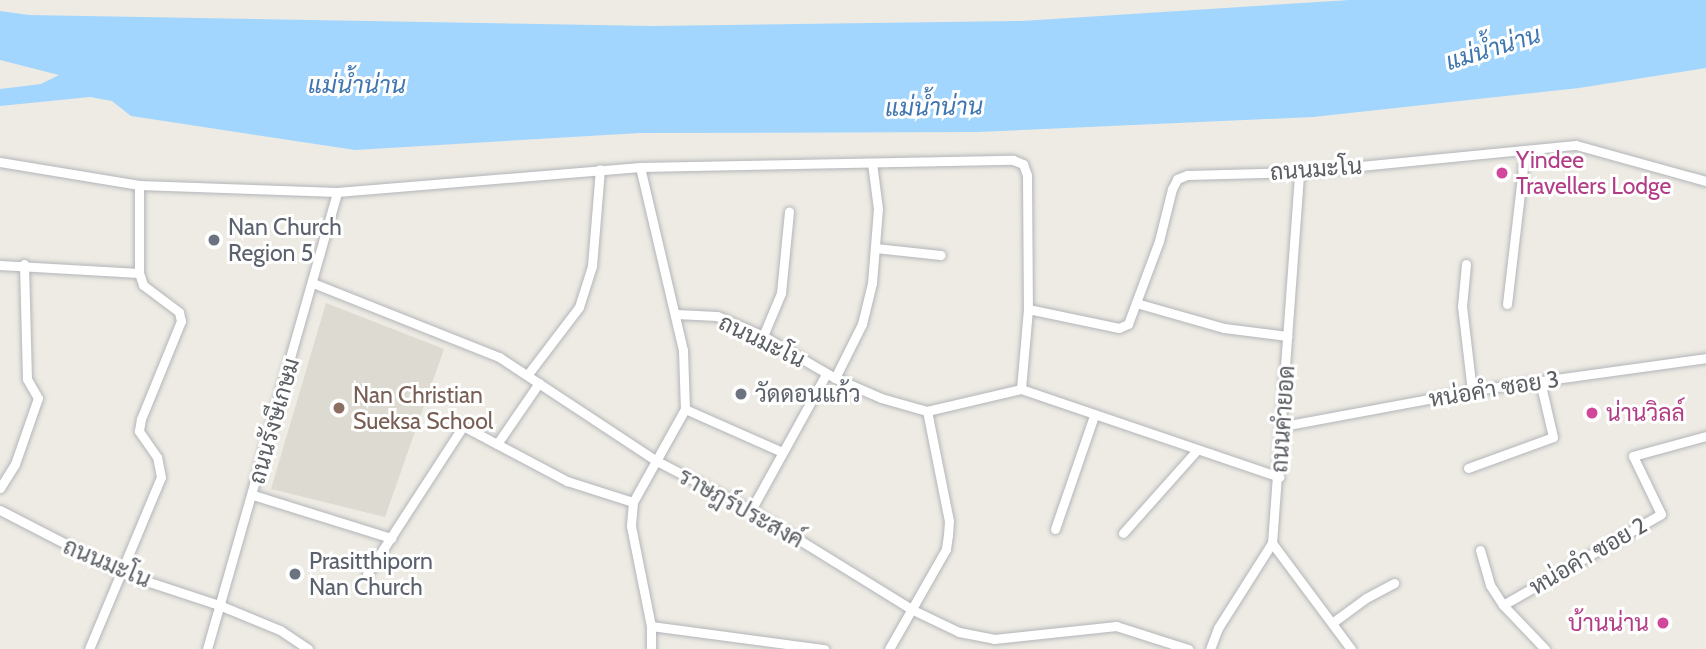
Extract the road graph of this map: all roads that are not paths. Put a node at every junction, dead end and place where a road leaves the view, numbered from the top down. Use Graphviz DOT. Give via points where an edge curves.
graph roads {
  1 [pos="1525,150"];
  2 [pos="0,162"];
  3 [pos="872,163"];
  4 [pos="640,167"];
  5 [pos="600,169"];
  6 [pos="1299,172"];
  7 [pos="1706,181"];
  8 [pos="139,185"];
  9 [pos="337,192"];
  10 [pos="789,211"];
  11 [pos="875,248"];
  12 [pos="941,255"];
  13 [pos="24,264"];
  14 [pos="1466,264"];
  15 [pos="0,265"];
  16 [pos="139,273"];
  17 [pos="313,283"];
  18 [pos="1136,303"];
  19 [pos="1507,304"];
  20 [pos="1028,310"];
  21 [pos="676,314"];
  22 [pos="763,336"];
  23 [pos="1288,336"];
  24 [pos="1706,358"];
  25 [pos="528,374"];
  26 [pos="831,376"];
  27 [pos="1539,381"];
  28 [pos="539,383"];
  29 [pos="1021,389"];
  30 [pos="1472,391"];
  31 [pos="685,409"];
  32 [pos="928,411"];
  33 [pos="1094,416"];
  34 [pos="1283,426"];
  35 [pos="1706,436"];
  36 [pos="497,444"];
  37 [pos="1197,450"];
  38 [pos="782,452"];
  39 [pos="655,460"];
  40 [pos="1468,468"];
  41 [pos="1279,477"];
  42 [pos="0,488"];
  43 [pos="253,495"];
  44 [pos="634,502"];
  45 [pos="0,510"];
  46 [pos="751,510"];
  47 [pos="1055,529"];
  48 [pos="1123,533"];
  49 [pos="391,538"];
  50 [pos="1272,543"];
  51 [pos="1480,550"];
  52 [pos="122,573"];
  53 [pos="367,574"];
  54 [pos="1394,583"];
  55 [pos="219,605"];
  56 [pos="1503,605"];
  57 [pos="913,610"];
  58 [pos="1332,623"];
  59 [pos="651,626"];
  60 [pos="89,649"];
  61 [pos="207,649"];
  62 [pos="308,649"];
  63 [pos="651,649"];
  64 [pos="824,649"];
  65 [pos="889,649"];
  66 [pos="1188,649"];
  67 [pos="1210,649"];
  68 [pos="1351,649"];
  69 [pos="1545,649"];
  1 -- 6 [label="street, ถนนมะโน"];
  1 -- 7 [label="street, ถนนมะโน" via="1576,145"];
  1 -- 19 [label="street"];
  2 -- 8 [label="street"];
  3 -- 4 [label="street"];
  3 -- 11 [label="street" via="878,209"];
  3 -- 20 [label="street" via="1013,160 1023,164 1027,175"];
  4 -- 5 [label="street"];
  4 -- 21 [label="street"];
  5 -- 9 [label="street"];
  5 -- 25 [label="street" via="592,266 579,307"];
  6 -- 18 [label="street, ถนนมะโน" via="1177,179"];
  6 -- 23 [label="street, ถนนคำยอด"];
  8 -- 9 [label="street"];
  8 -- 16 [label="street"];
  9 -- 17 [label="street, ถนนรังษีเกษม"];
  10 -- 22 [label="street" via="782,293"];
  11 -- 12 [label="street"];
  11 -- 26 [label="street" via="862,324"];
  13 -- 15 [label="street"];
  13 -- 16 [label="street"];
  13 -- 42 [label="street" via="27,379 38,398 15,464"];
  14 -- 30 [label="street" via="1462,306"];
  16 -- 52 [label="street" via="143,285 178,312 181,321 141,419 139,431 157,457 161,477"];
  17 -- 25 [label="street, ราษฎร์ประสงค์" via="499,357"];
  17 -- 43 [label="street, ถนนรังษีเกษม"];
  18 -- 20 [label="street, ถนนมะโน" via="1128,324 1119,328"];
  18 -- 23 [label="street" via="1224,328"];
  20 -- 29 [label="street"];
  21 -- 22 [label="street, ถนนมะโน" via="717,316"];
  21 -- 31 [label="street"];
  22 -- 26 [label="street, ถนนมะโน"];
  23 -- 34 [label="street, ถนนคำยอด"];
  24 -- 27 [label="street, หน่อคำ ซอย 3"];
  25 -- 28 [label="street, ราษฎร์ประสงค์"];
  26 -- 32 [label="street, ถนนมะโน" via="881,398"];
  26 -- 38 [label="street"];
  27 -- 30 [label="street, หน่อคำ ซอย 3"];
  27 -- 40 [label="street" via="1553,437"];
  28 -- 36 [label="street"];
  28 -- 39 [label="street, ราษฎร์ประสงค์"];
  29 -- 32 [label="street, ถนนมะโน"];
  29 -- 33 [label="street"];
  30 -- 34 [label="street, หน่อคำ ซอย 3"];
  31 -- 38 [label="street"];
  31 -- 39 [label="street"];
  32 -- 57 [label="street" via="948,535 946,550"];
  33 -- 37 [label="street"];
  33 -- 47 [label="street"];
  34 -- 41 [label="street, ถนนคำยอด"];
  35 -- 56 [label="street, หน่อคำ ซอย 2" via="1633,456 1661,514"];
  36 -- 44 [label="street" via="567,481"];
  36 -- 49 [label="street" via="463,426"];
  37 -- 41 [label="street"];
  37 -- 48 [label="street"];
  38 -- 46 [label="street"];
  39 -- 44 [label="street"];
  39 -- 46 [label="street, ราษฎร์ประสงค์"];
  41 -- 50 [label="street, ถนนคำยอด"];
  43 -- 49 [label="street"];
  43 -- 55 [label="street, ถนนรังษีเกษม"];
  44 -- 59 [label="street" via="631,526"];
  45 -- 52 [label="street, ถนนมะโน"];
  46 -- 57 [label="street, ราษฎร์ประสงค์"];
  49 -- 53 [label="street"];
  50 -- 58 [label="street"];
  50 -- 67 [label="street, ถนนคำยอด" via="1218,628"];
  51 -- 56 [label="street" via="1490,585"];
  52 -- 55 [label="street, ถนนมะโน"];
  52 -- 60 [label="street"];
  54 -- 58 [label="street"];
  55 -- 61 [label="street, ถนนรังษีเกษม"];
  55 -- 62 [label="street, ถนนมะโน" via="280,630"];
  56 -- 69 [label="street"];
  57 -- 65 [label="street"];
  57 -- 66 [label="street, ราษฎร์ประสงค์" via="959,632 994,639 1116,626"];
  58 -- 68 [label="street"];
  59 -- 63 [label="street"];
  59 -- 64 [label="street"];
}
